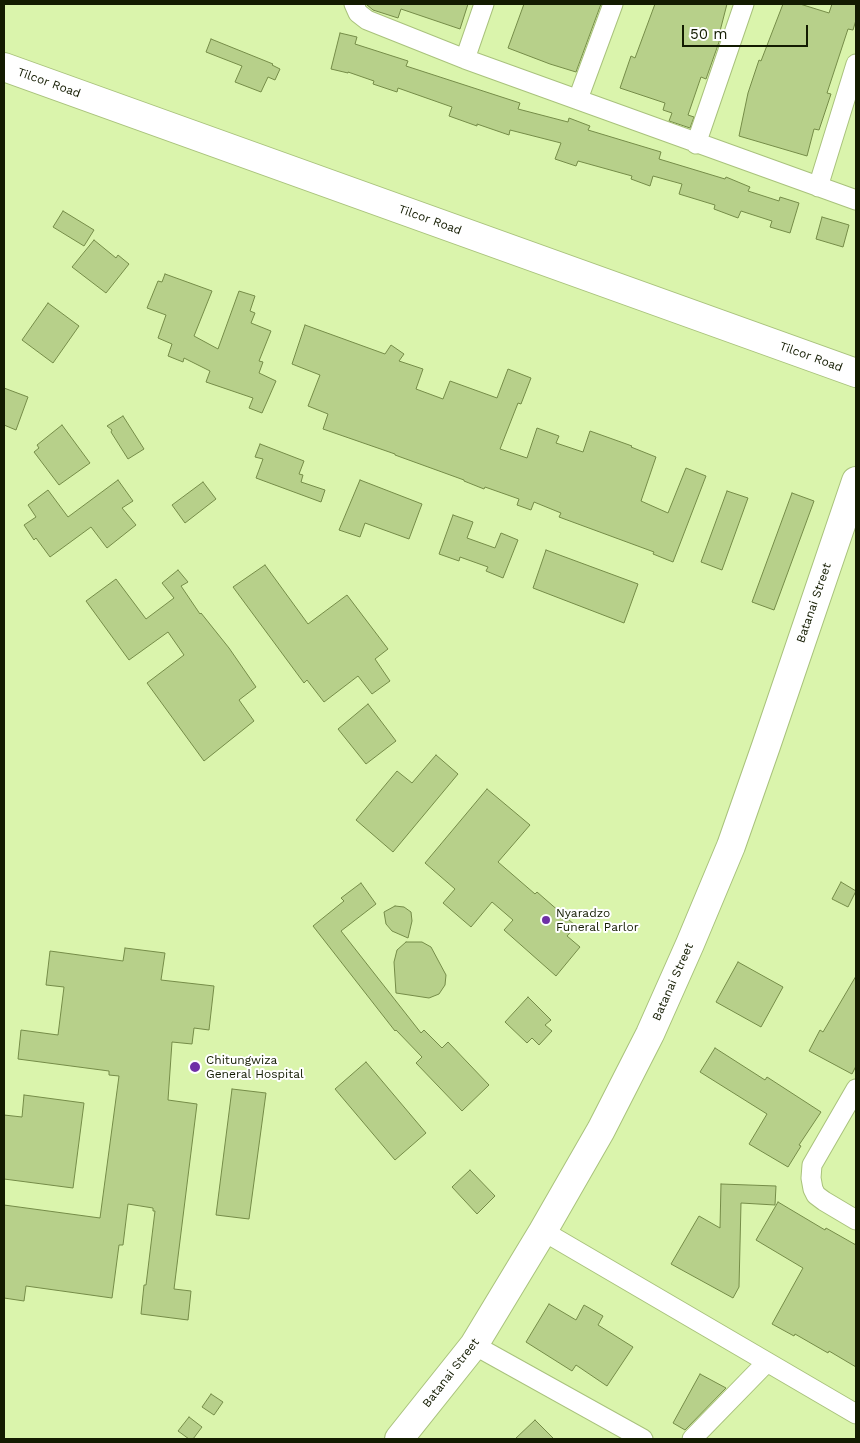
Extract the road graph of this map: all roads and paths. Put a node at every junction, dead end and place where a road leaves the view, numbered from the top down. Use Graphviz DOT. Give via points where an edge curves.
graph roads {
  1 [pos="354,4"];
  2 [pos="484,4"];
  3 [pos="612,4"];
  4 [pos="744,4"];
  5 [pos="464,59"];
  6 [pos="856,64"];
  7 [pos="4,67"];
  8 [pos="578,99"];
  9 [pos="696,144"];
  10 [pos="818,187"];
  11 [pos="856,200"];
  12 [pos="856,373"];
  13 [pos="856,481"];
  14 [pos="850,520"];
  15 [pos="856,1089"];
  16 [pos="856,1220"];
  17 [pos="543,1231"];
  18 [pos="474,1346"];
  19 [pos="767,1362"];
  20 [pos="856,1414"];
  21 [pos="623,1433"];
  22 [pos="399,1439"];
  23 [pos="643,1439"];
  24 [pos="692,1439"];
  1 -- 5 [label="street" via="358,13 367,20"];
  2 -- 5 [label="street"];
  3 -- 8 [label="street"];
  4 -- 9 [label="street"];
  5 -- 8 [label="street"];
  6 -- 10 [label="street"];
  7 -- 12 [label="street, Tilcor Road"];
  8 -- 9 [label="street"];
  9 -- 10 [label="street"];
  10 -- 11 [label="street"];
  13 -- 14 [label="street, Batanai Street"];
  14 -- 17 [label="street, Batanai Street" via="731,846 694,936 650,1034 601,1130"];
  15 -- 16 [label="street" via="812,1166 811,1178 816,1195"];
  17 -- 18 [label="street, Batanai Street"];
  17 -- 19 [label="street"];
  18 -- 21 [label="street"];
  18 -- 22 [label="street, Batanai Street"];
  19 -- 20 [label="street"];
  19 -- 24 [label="street"];
  21 -- 23 [label="street"];
}
